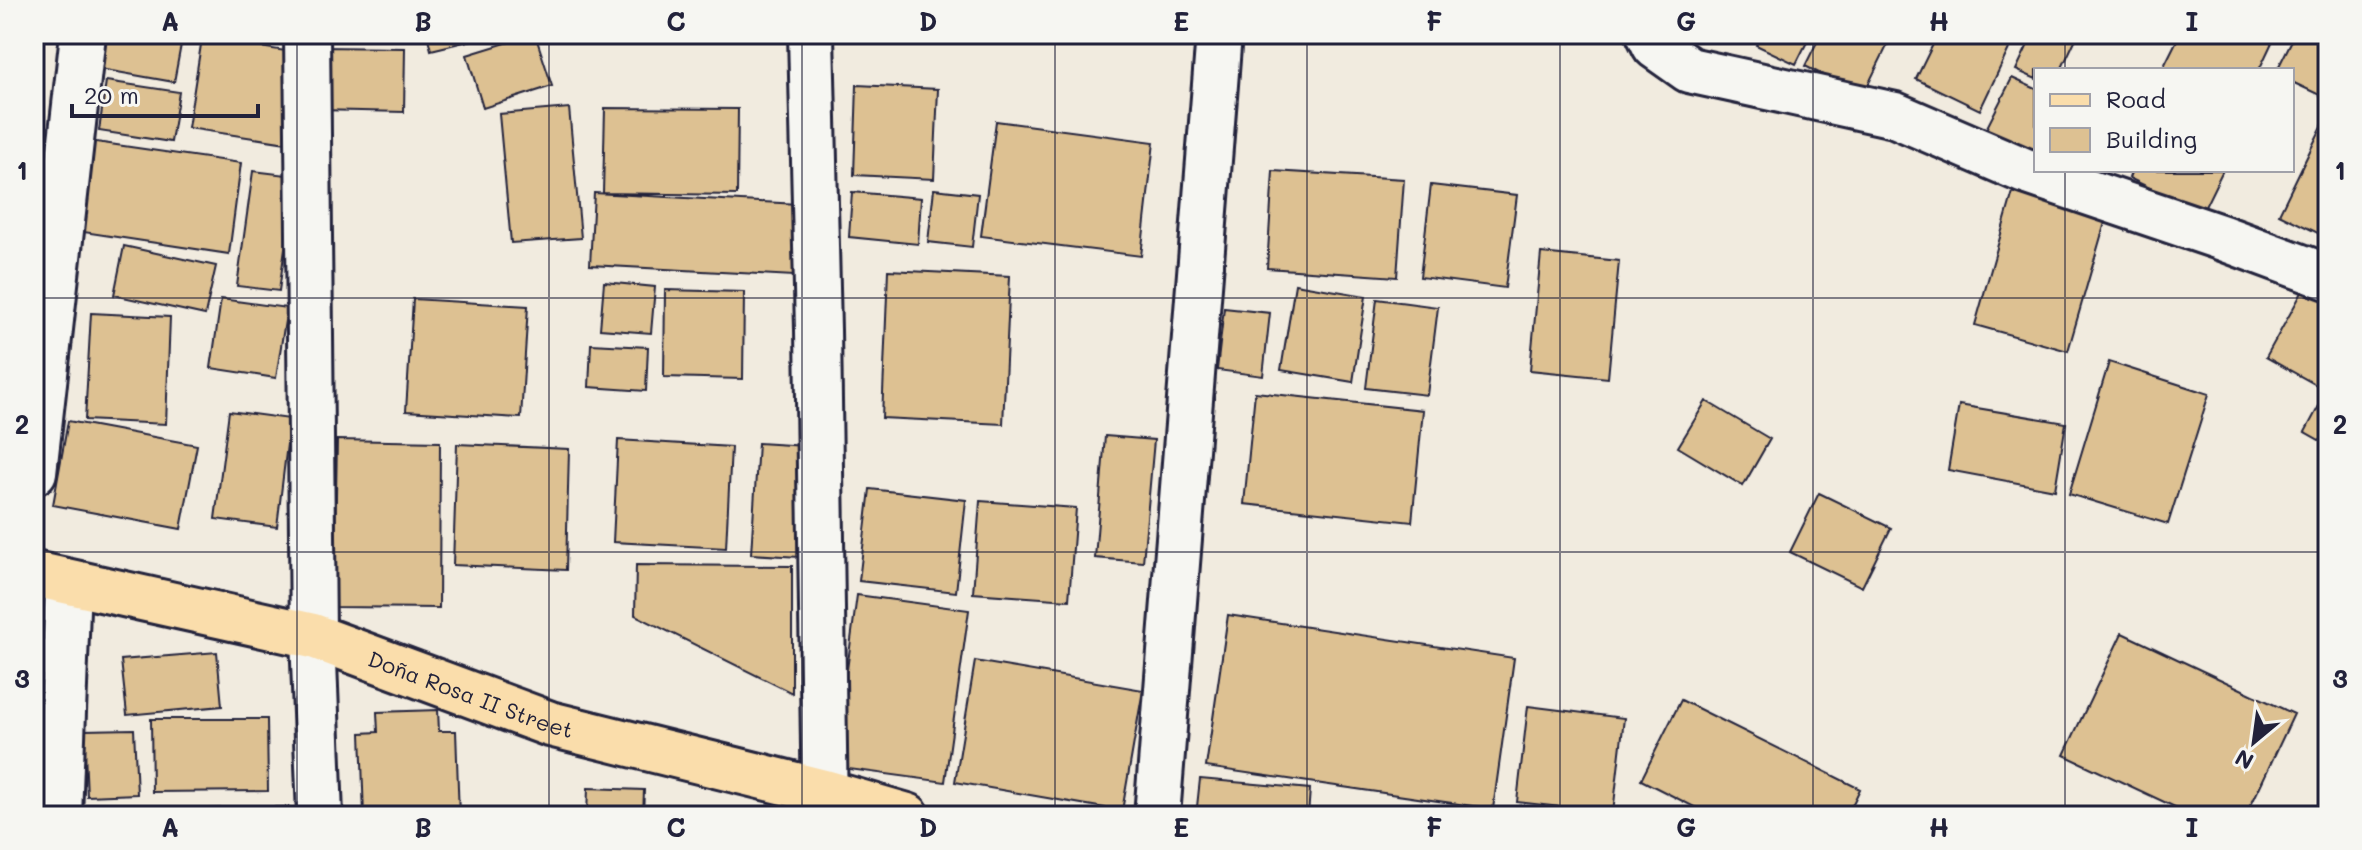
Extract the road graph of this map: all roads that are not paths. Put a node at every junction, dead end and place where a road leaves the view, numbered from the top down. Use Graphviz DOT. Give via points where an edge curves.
graph roads {
  1 [pos="83,34"];
  2 [pos="307,34"];
  3 [pos="811,34"];
  4 [pos="1219,34"];
  5 [pos="1649,34"];
  6 [pos="2328,277"];
  7 [pos="34,472"];
  8 [pos="51,579"];
  9 [pos="313,636"];
  10 [pos="824,804"];
  11 [pos="51,809"];
  12 [pos="320,816"];
  13 [pos="907,816"];
  14 [pos="1157,816"];
  1 -- 7 [label="street"];
  2 -- 9 [label="street"];
  3 -- 10 [label="street"];
  4 -- 14 [label="street"];
  5 -- 6 [label="street" via="1655,46 1689,70 1895,115 2025,171"];
  8 -- 9 [label="main road, Doña Rosa II Street"];
  8 -- 11 [label="street"];
  9 -- 10 [label="main road, Doña Rosa II Street" via="550,724"];
  9 -- 12 [label="street"];
  10 -- 13 [label="main road, Doña Rosa II Street"];
}
